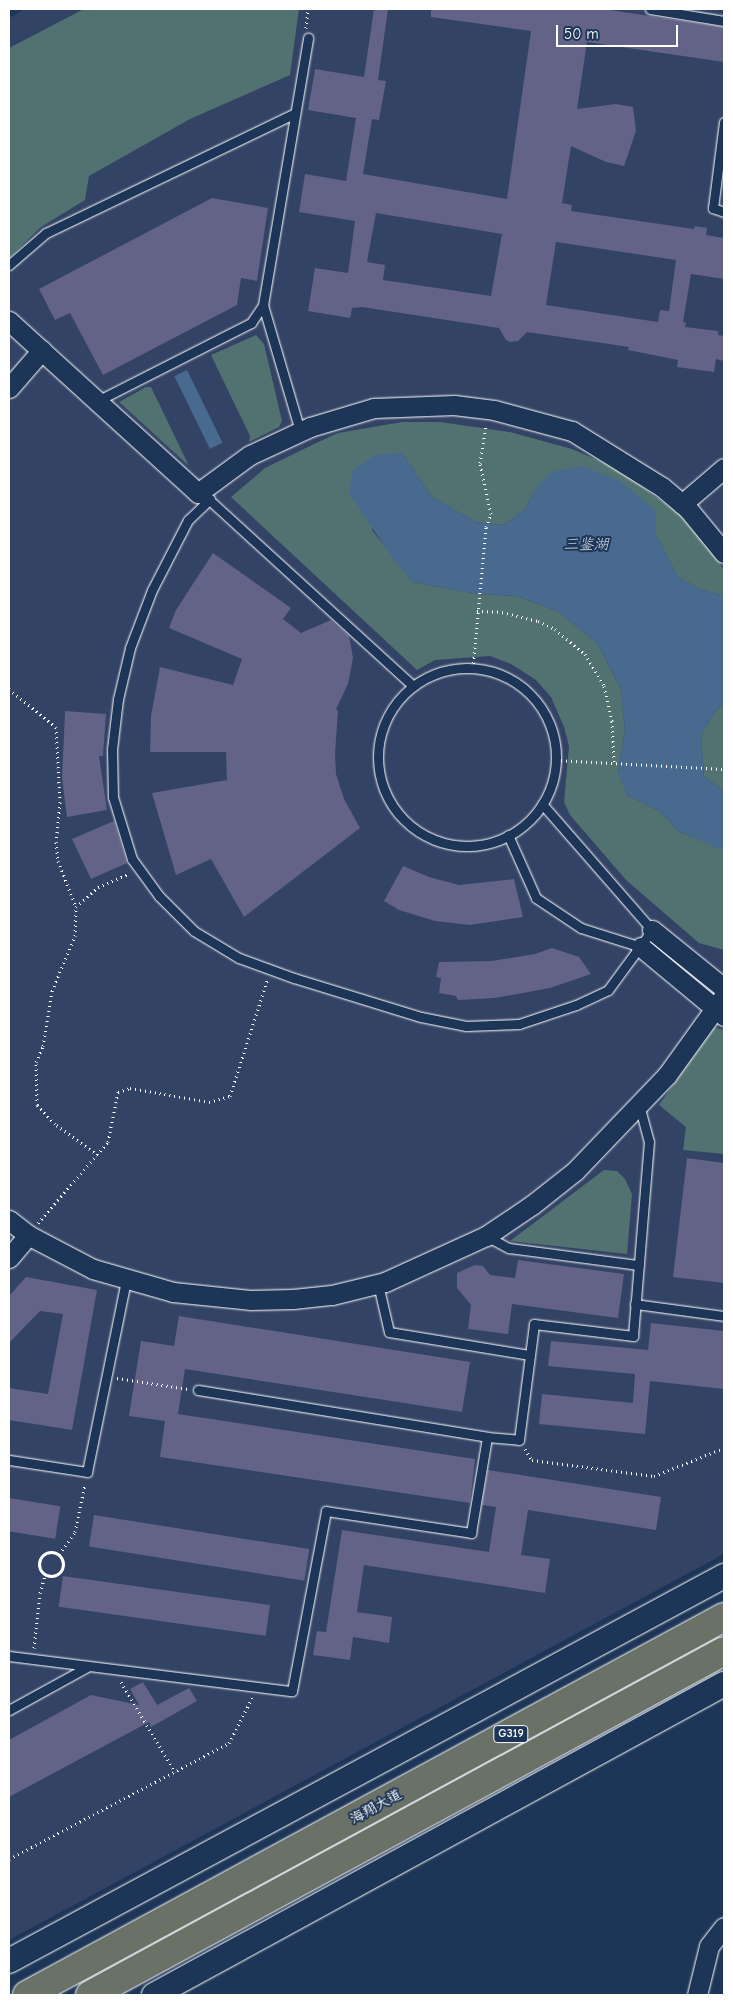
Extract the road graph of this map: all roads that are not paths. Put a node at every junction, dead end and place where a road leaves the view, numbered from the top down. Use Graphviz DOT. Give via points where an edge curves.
graph roads {
  1 [pos="650,9"];
  2 [pos="724,21"];
  3 [pos="308,38"];
  4 [pos="295,113"];
  5 [pos="724,122"];
  6 [pos="724,212"];
  7 [pos="9,265"];
  8 [pos="263,305"];
  9 [pos="9,320"];
  10 [pos="42,350"];
  11 [pos="9,388"];
  12 [pos="97,401"];
  13 [pos="300,431"];
  14 [pos="724,468"];
  15 [pos="204,496"];
  16 [pos="682,504"];
  17 [pos="724,553"];
  18 [pos="413,686"];
  19 [pos="542,804"];
  20 [pos="508,835"];
  21 [pos="652,930"];
  22 [pos="641,947"];
  23 [pos="724,988"];
  24 [pos="722,1007"];
  25 [pos="639,1105"];
  26 [pos="9,1220"];
  27 [pos="28,1236"];
  28 [pos="486,1236"];
  29 [pos="9,1258"];
  30 [pos="639,1265"];
  31 [pos="126,1280"];
  32 [pos="378,1284"];
  33 [pos="635,1304"];
  34 [pos="724,1316"];
  35 [pos="530,1355"];
  36 [pos="198,1390"];
  37 [pos="487,1437"];
  38 [pos="9,1460"];
  39 [pos="724,1576"];
  40 [pos="724,1617"];
  41 [pos="724,1651"];
  42 [pos="9,1656"];
  43 [pos="89,1666"];
  44 [pos="724,1684"];
  45 [pos="9,1710"];
  46 [pos="724,1927"];
  47 [pos="9,1961"];
  48 [pos="27,1995"];
  49 [pos="90,1995"];
  50 [pos="154,1995"];
  51 [pos="697,1995"];
  1 -- 2 [label="lane"];
  3 -- 4 [label="lane"];
  4 -- 7 [label="lane" via="46,233"];
  4 -- 8 [label="lane"];
  5 -- 6 [label="lane" via="714,208"];
  8 -- 12 [label="lane" via="251,322"];
  8 -- 13 [label="lane"];
  9 -- 10 [label="street"];
  10 -- 11 [label="street"];
  10 -- 12 [label="street"];
  12 -- 15 [label="street"];
  13 -- 15 [label="street" via="250,455"];
  13 -- 16 [label="street" via="374,408 454,405 488,409 572,431 628,463"];
  14 -- 16 [label="street"];
  15 -- 18 [label="lane"];
  15 -- 22 [label="lane" via="152,590 130,648 118,700 112,749 113,797 132,859 159,896 194,932 239,958 422,1017 466,1026 519,1024 608,990"];
  16 -- 17 [label="street"];
  18 -- 19 [label="lane" via="437,673 473,668 506,677 534,698 551,727 556,760 550,791"];
  18 -- 20 [label="lane" via="394,704 379,737 378,772 392,805 416,830 450,844 485,844"];
  19 -- 20 [label="lane" via="531,818"];
  19 -- 21 [label="lane"];
  20 -- 22 [label="lane" via="536,898 581,928"];
  21 -- 22 [label="lane"];
  21 -- 23 [label="street"];
  22 -- 24 [label="street"];
  24 -- 25 [label="street"];
  25 -- 28 [label="street" via="574,1171"];
  25 -- 30 [label="lane" via="649,1142"];
  26 -- 27 [label="street"];
  27 -- 29 [label="street"];
  27 -- 31 [label="street" via="93,1269"];
  28 -- 30 [label="lane" via="509,1248"];
  28 -- 32 [label="street"];
  30 -- 33 [label="lane"];
  31 -- 32 [label="street" via="173,1292 250,1300 332,1295"];
  31 -- 38 [label="lane" via="86,1472"];
  32 -- 35 [label="lane" via="389,1332"];
  33 -- 34 [label="lane"];
  33 -- 35 [label="lane" via="633,1336 534,1324"];
  35 -- 37 [label="lane" via="519,1440"];
  36 -- 37 [label="lane"];
  37 -- 43 [label="lane" via="471,1533 326,1511 292,1691"];
  39 -- 47 [label="street"];
  40 -- 48 [label="highway, 海翔大道 / G319"];
  41 -- 49 [label="highway, 海翔大道 / G319"];
  42 -- 43 [label="lane"];
  43 -- 45 [label="lane"];
  44 -- 50 [label="street"];
  46 -- 51 [label="street" via="709,1946"];
}
